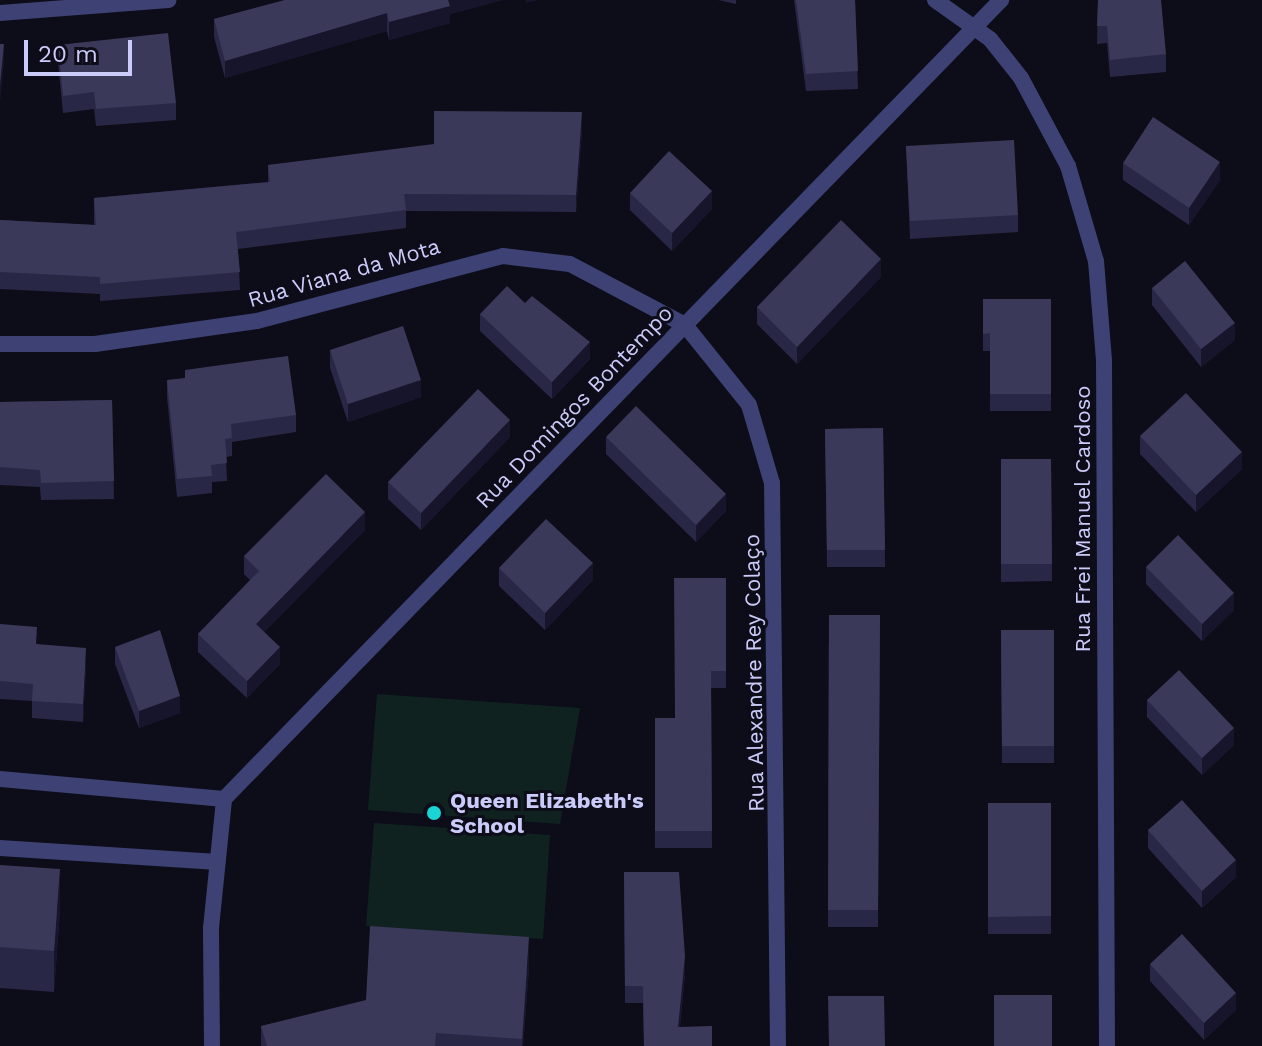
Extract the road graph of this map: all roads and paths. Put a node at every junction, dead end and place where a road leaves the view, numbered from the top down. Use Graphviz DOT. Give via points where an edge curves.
graph roads {
  1 [pos="168,0"];
  2 [pos="935,0"];
  3 [pos="1001,0"];
  4 [pos="0,13"];
  5 [pos="973,29"];
  6 [pos="685,325"];
  7 [pos="0,344"];
  8 [pos="0,779"];
  9 [pos="224,799"];
  10 [pos="0,848"];
  11 [pos="218,862"];
  12 [pos="212,1046"];
  13 [pos="778,1046"];
  14 [pos="1107,1046"];
  1 -- 4 [label="street"];
  2 -- 5 [label="street, Rua Frei Manuel Cardoso"];
  3 -- 5 [label="street, Rua Domingos Bontempo"];
  5 -- 6 [label="street, Rua Domingos Bontempo"];
  5 -- 14 [label="street, Rua Frei Manuel Cardoso" via="1021,78 1068,166 1103,311"];
  6 -- 7 [label="street, Rua Viana da Mota" via="570,264 503,256 242,324 95,344"];
  6 -- 9 [label="street, Rua Domingos Bontempo"];
  6 -- 13 [label="street, Rua Alexandre Rey Colaço" via="749,405 772,483"];
  8 -- 9 [label="street"];
  9 -- 11 [label="street"];
  10 -- 11 [label="street"];
  11 -- 12 [label="street"];
}
